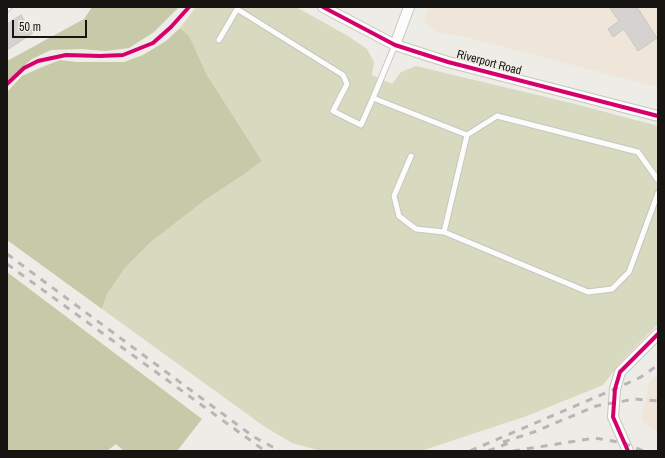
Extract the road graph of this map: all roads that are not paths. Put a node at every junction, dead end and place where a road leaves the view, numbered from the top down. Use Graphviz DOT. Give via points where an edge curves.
graph roads {
  1 [pos="323,7"];
  2 [pos="409,7"];
  3 [pos="237,8"];
  4 [pos="219,40"];
  5 [pos="395,45"];
  6 [pos="374,98"];
  7 [pos="658,116"];
  8 [pos="467,135"];
  9 [pos="411,156"];
  10 [pos="658,180"];
  11 [pos="658,193"];
  12 [pos="444,232"];
  13 [pos="658,334"];
  14 [pos="628,451"];
  1 -- 5 [label="street, Riverport Road"];
  2 -- 5 [label="street"];
  3 -- 4 [label="lane"];
  3 -- 6 [label="lane" via="343,75 347,84 333,111 361,125"];
  5 -- 6 [label="lane"];
  5 -- 7 [label="street, Riverport Road" via="448,62"];
  6 -- 8 [label="lane"];
  8 -- 10 [label="lane" via="497,116 638,152"];
  8 -- 12 [label="lane"];
  9 -- 12 [label="lane" via="394,196 400,216 416,229"];
  11 -- 12 [label="lane" via="629,272 612,288 588,292"];
  13 -- 14 [label="street" via="620,372 615,389 613,417"];
}
